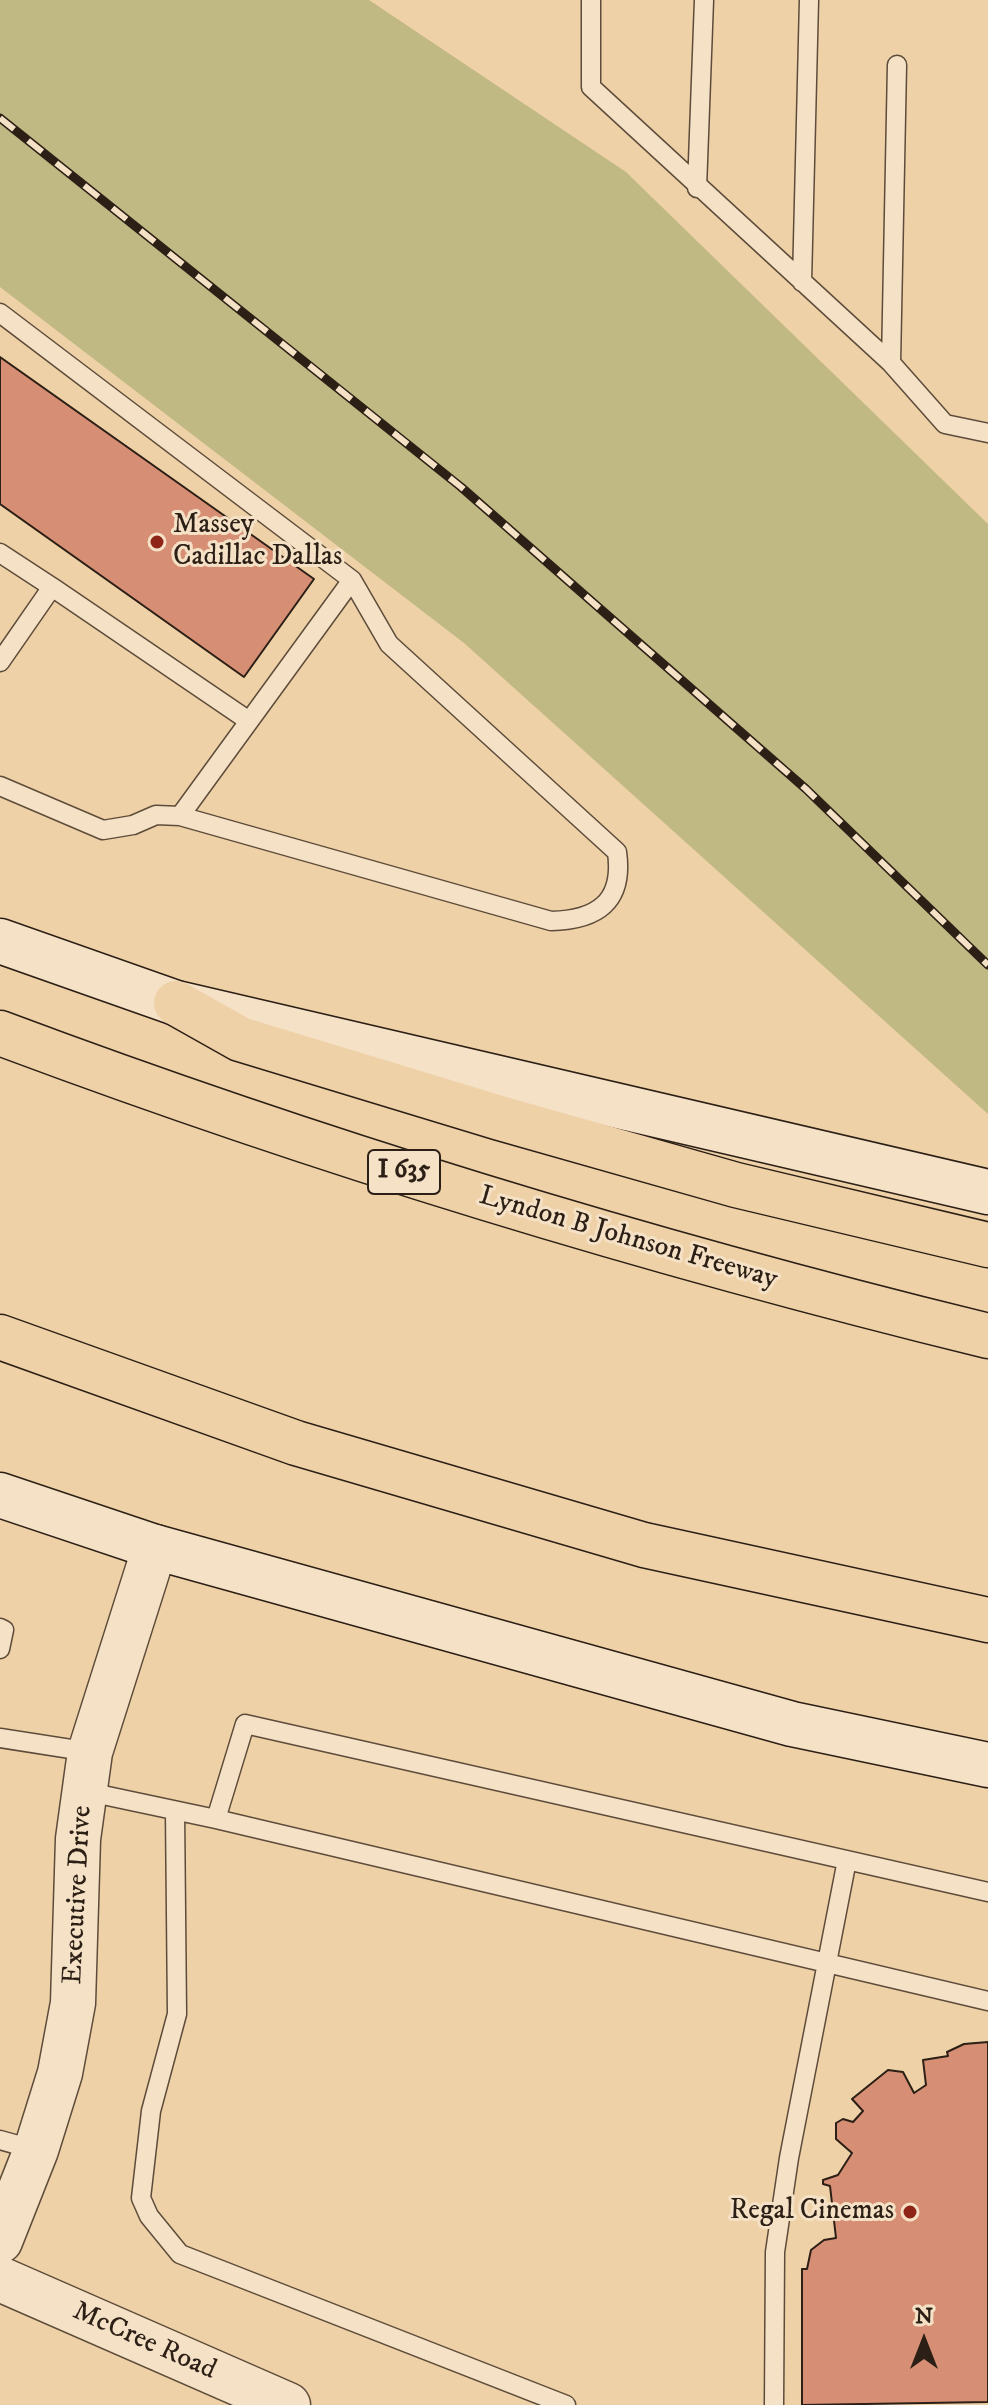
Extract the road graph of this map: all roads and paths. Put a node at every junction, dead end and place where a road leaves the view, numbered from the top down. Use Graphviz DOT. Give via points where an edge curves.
graph roads {
  1 [pos="591,0"];
  2 [pos="704,0"];
  3 [pos="809,0"];
  4 [pos="897,65"];
  5 [pos="697,188"];
  6 [pos="802,282"];
  7 [pos="0,313"];
  8 [pos="891,363"];
  9 [pos="988,433"];
  10 [pos="0,553"];
  11 [pos="352,580"];
  12 [pos="52,587"];
  13 [pos="0,662"];
  14 [pos="249,721"];
  15 [pos="0,786"];
  16 [pos="180,816"];
  17 [pos="0,941"];
  18 [pos="176,1003"];
  19 [pos="0,1033"];
  20 [pos="982,1191"];
  21 [pos="988,1245"];
  22 [pos="988,1336"];
  23 [pos="0,1337"];
  24 [pos="0,1495"];
  25 [pos="155,1547"];
  26 [pos="988,1620"];
  27 [pos="0,1628"];
  28 [pos="0,1649"];
  29 [pos="0,1738"];
  30 [pos="988,1765"];
  31 [pos="87,1772"];
  32 [pos="175,1811"];
  33 [pos="216,1819"];
  34 [pos="847,1860"];
  35 [pos="988,1892"];
  36 [pos="827,1966"];
  37 [pos="988,2001"];
  38 [pos="18,2145"];
  39 [pos="0,2241"];
  40 [pos="0,2279"];
  41 [pos="288,2405"];
  42 [pos="566,2405"];
  43 [pos="774,2405"];
  1 -- 5 [label="lane" via="591,87"];
  2 -- 5 [label="lane"];
  3 -- 6 [label="lane"];
  4 -- 8 [label="lane"];
  5 -- 6 [label="lane"];
  6 -- 8 [label="lane"];
  7 -- 11 [label="lane"];
  8 -- 9 [label="lane" via="945,424"];
  10 -- 12 [label="lane"];
  11 -- 14 [label="lane"];
  11 -- 16 [label="lane" via="389,644 617,852 615,888 603,908 579,920 551,921"];
  12 -- 13 [label="lane"];
  12 -- 14 [label="lane"];
  14 -- 16 [label="lane"];
  15 -- 16 [label="lane" via="103,830 156,815"];
  17 -- 18 [label="main road"];
  18 -- 20 [label="main road"];
  18 -- 21 [label="highway" via="240,1039 500,1118 736,1185"];
  19 -- 22 [label="highway, Lyndon B Johnson Freeway / I 635" via="332,1150 814,1294"];
  23 -- 26 [label="highway" via="296,1443 644,1545"];
  24 -- 25 [label="main road"];
  25 -- 30 [label="main road" via="792,1724"];
  25 -- 31 [label="main road, Executive Drive"];
  27 -- 28 [label="lane"];
  29 -- 31 [label="lane"];
  31 -- 32 [label="lane"];
  31 -- 38 [label="main road, Executive Drive" via="78,1839 73,2003 60,2073"];
  32 -- 33 [label="lane"];
  32 -- 42 [label="lane" via="177,2014 151,2111 141,2198 149,2216 180,2254"];
  33 -- 34 [label="lane" via="245,1724"];
  33 -- 36 [label="lane"];
  34 -- 35 [label="lane"];
  34 -- 36 [label="lane"];
  36 -- 37 [label="lane"];
  36 -- 43 [label="lane" via="775,2252"];
  38 -- 39 [label="main road, Executive Drive"];
  40 -- 41 [label="main road, McCree Road"];
}
